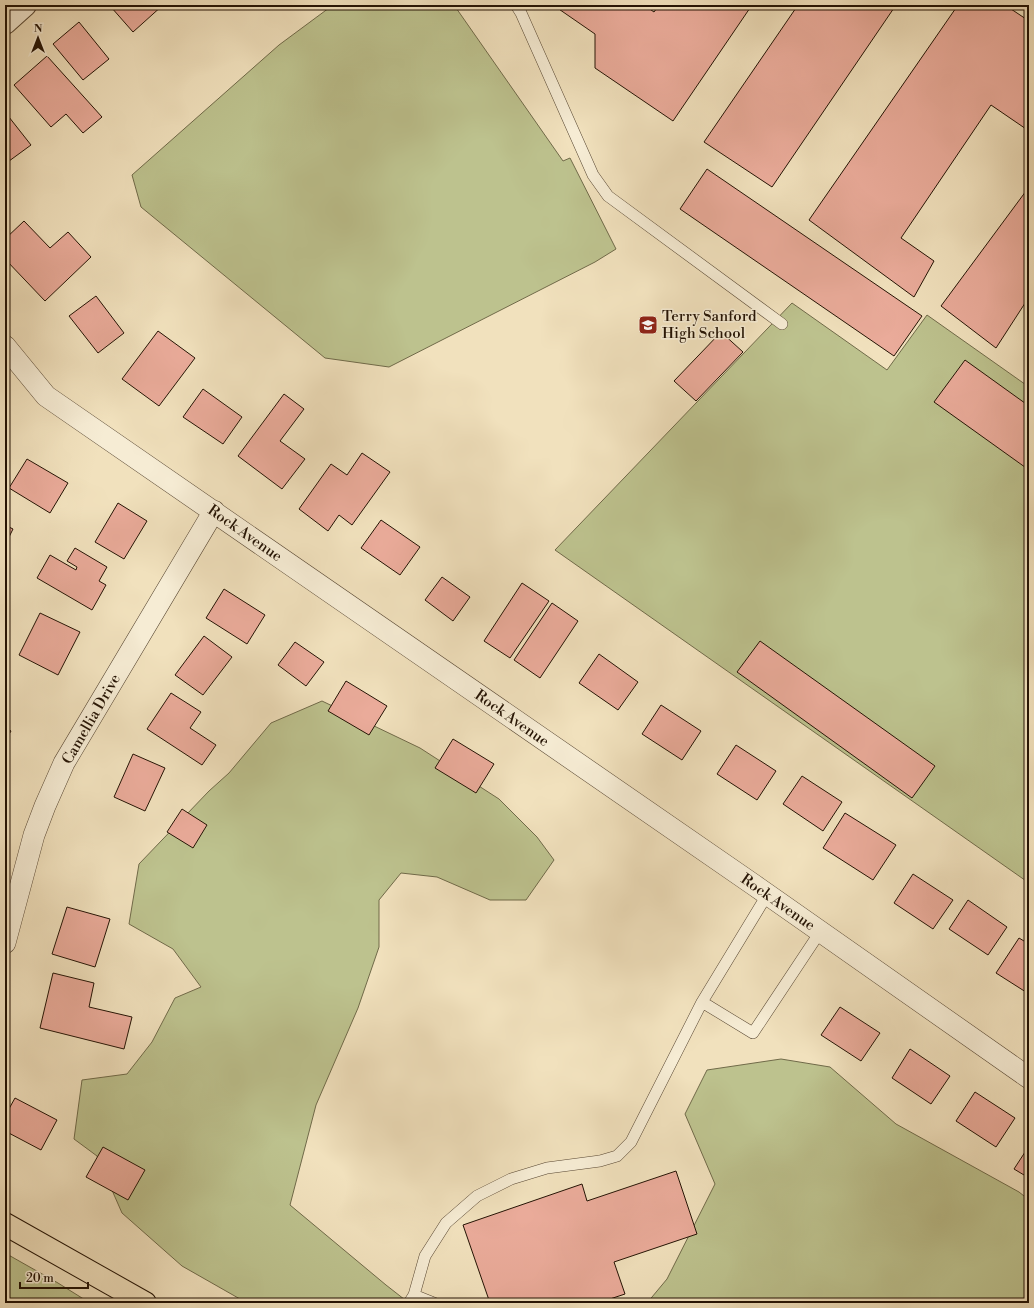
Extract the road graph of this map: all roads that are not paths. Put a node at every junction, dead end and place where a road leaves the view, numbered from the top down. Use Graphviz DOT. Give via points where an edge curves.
graph roads {
  1 [pos="25,5"];
  2 [pos="516,5"];
  3 [pos="5,22"];
  4 [pos="782,324"];
  5 [pos="5,346"];
  6 [pos="214,511"];
  7 [pos="767,895"];
  8 [pos="820,932"];
  9 [pos="5,942"];
  10 [pos="702,1002"];
  11 [pos="1029,1078"];
  12 [pos="7,1229"];
  13 [pos="412,1299"];
  14 [pos="145,1303"];
  15 [pos="434,1303"];
  1 -- 3 [label="street"];
  2 -- 4 [label="lane" via="593,174 608,196"];
  5 -- 6 [label="street, Rock Avenue" via="46,396"];
  6 -- 7 [label="street, Rock Avenue"];
  6 -- 9 [label="street, Camellia Drive" via="64,764 34,835"];
  7 -- 8 [label="street, Rock Avenue"];
  7 -- 10 [label="lane"];
  8 -- 10 [label="lane" via="753,1033"];
  8 -- 11 [label="street, Rock Avenue"];
  10 -- 13 [label="lane" via="631,1142 618,1156 547,1168 511,1180 478,1196 446,1223 425,1256"];
  12 -- 14 [label="main road"];
  13 -- 15 [label="lane"];
}
